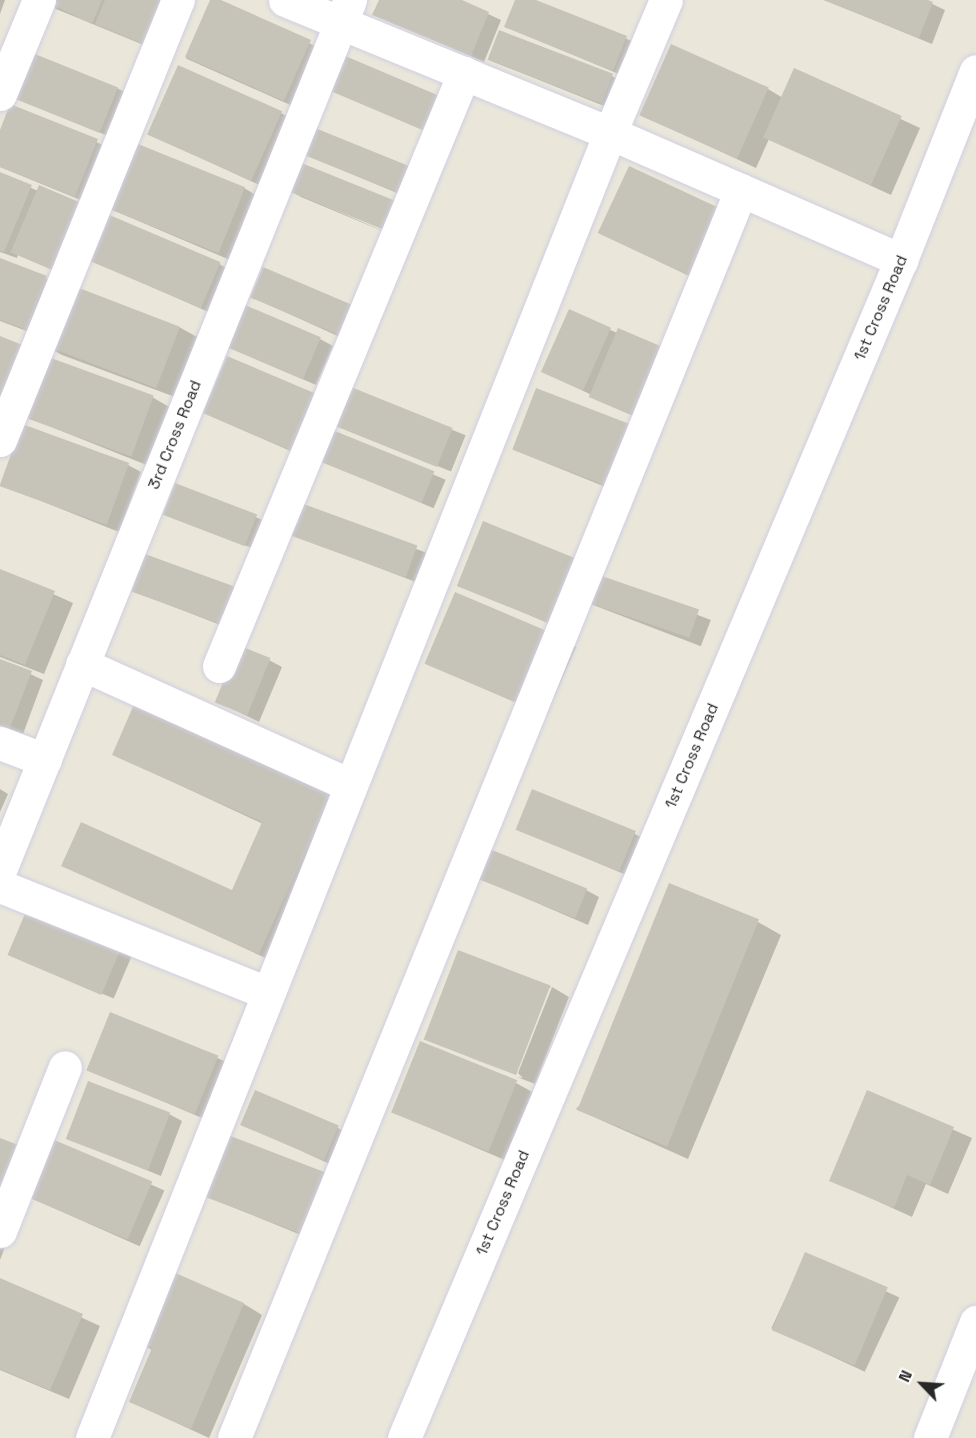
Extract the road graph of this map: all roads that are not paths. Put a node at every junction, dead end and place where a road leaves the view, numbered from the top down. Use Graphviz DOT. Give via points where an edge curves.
graph roads {
  1 [pos="39,0"];
  2 [pos="178,0"];
  3 [pos="285,0"];
  4 [pos="666,0"];
  5 [pos="345,12"];
  6 [pos="976,72"];
  7 [pos="464,73"];
  8 [pos="0,94"];
  9 [pos="610,133"];
  10 [pos="741,190"];
  11 [pos="901,260"];
  12 [pos="0,440"];
  13 [pos="82,664"];
  14 [pos="219,666"];
  15 [pos="0,743"];
  16 [pos="45,760"];
  17 [pos="350,785"];
  18 [pos="0,870"];
  19 [pos="0,886"];
  20 [pos="268,993"];
  21 [pos="65,1067"];
  22 [pos="0,1232"];
  23 [pos="976,1322"];
  24 [pos="92,1438"];
  25 [pos="234,1438"];
  26 [pos="405,1438"];
  27 [pos="930,1438"];
  1 -- 8 [label="street"];
  2 -- 12 [label="street"];
  3 -- 5 [label="street"];
  4 -- 9 [label="street"];
  5 -- 7 [label="street"];
  5 -- 13 [label="street, 3rd Cross Road"];
  6 -- 11 [label="street, 1st Cross Road"];
  7 -- 9 [label="street"];
  7 -- 14 [label="street"];
  9 -- 10 [label="street"];
  9 -- 17 [label="street"];
  10 -- 11 [label="street"];
  10 -- 25 [label="street"];
  11 -- 26 [label="street, 1st Cross Road"];
  13 -- 16 [label="street, 3rd Cross Road"];
  13 -- 17 [label="street"];
  15 -- 16 [label="street"];
  16 -- 18 [label="street, 3rd Cross Road"];
  17 -- 20 [label="street"];
  19 -- 20 [label="street"];
  20 -- 24 [label="street"];
  21 -- 22 [label="street"];
  23 -- 27 [label="street"];
}
